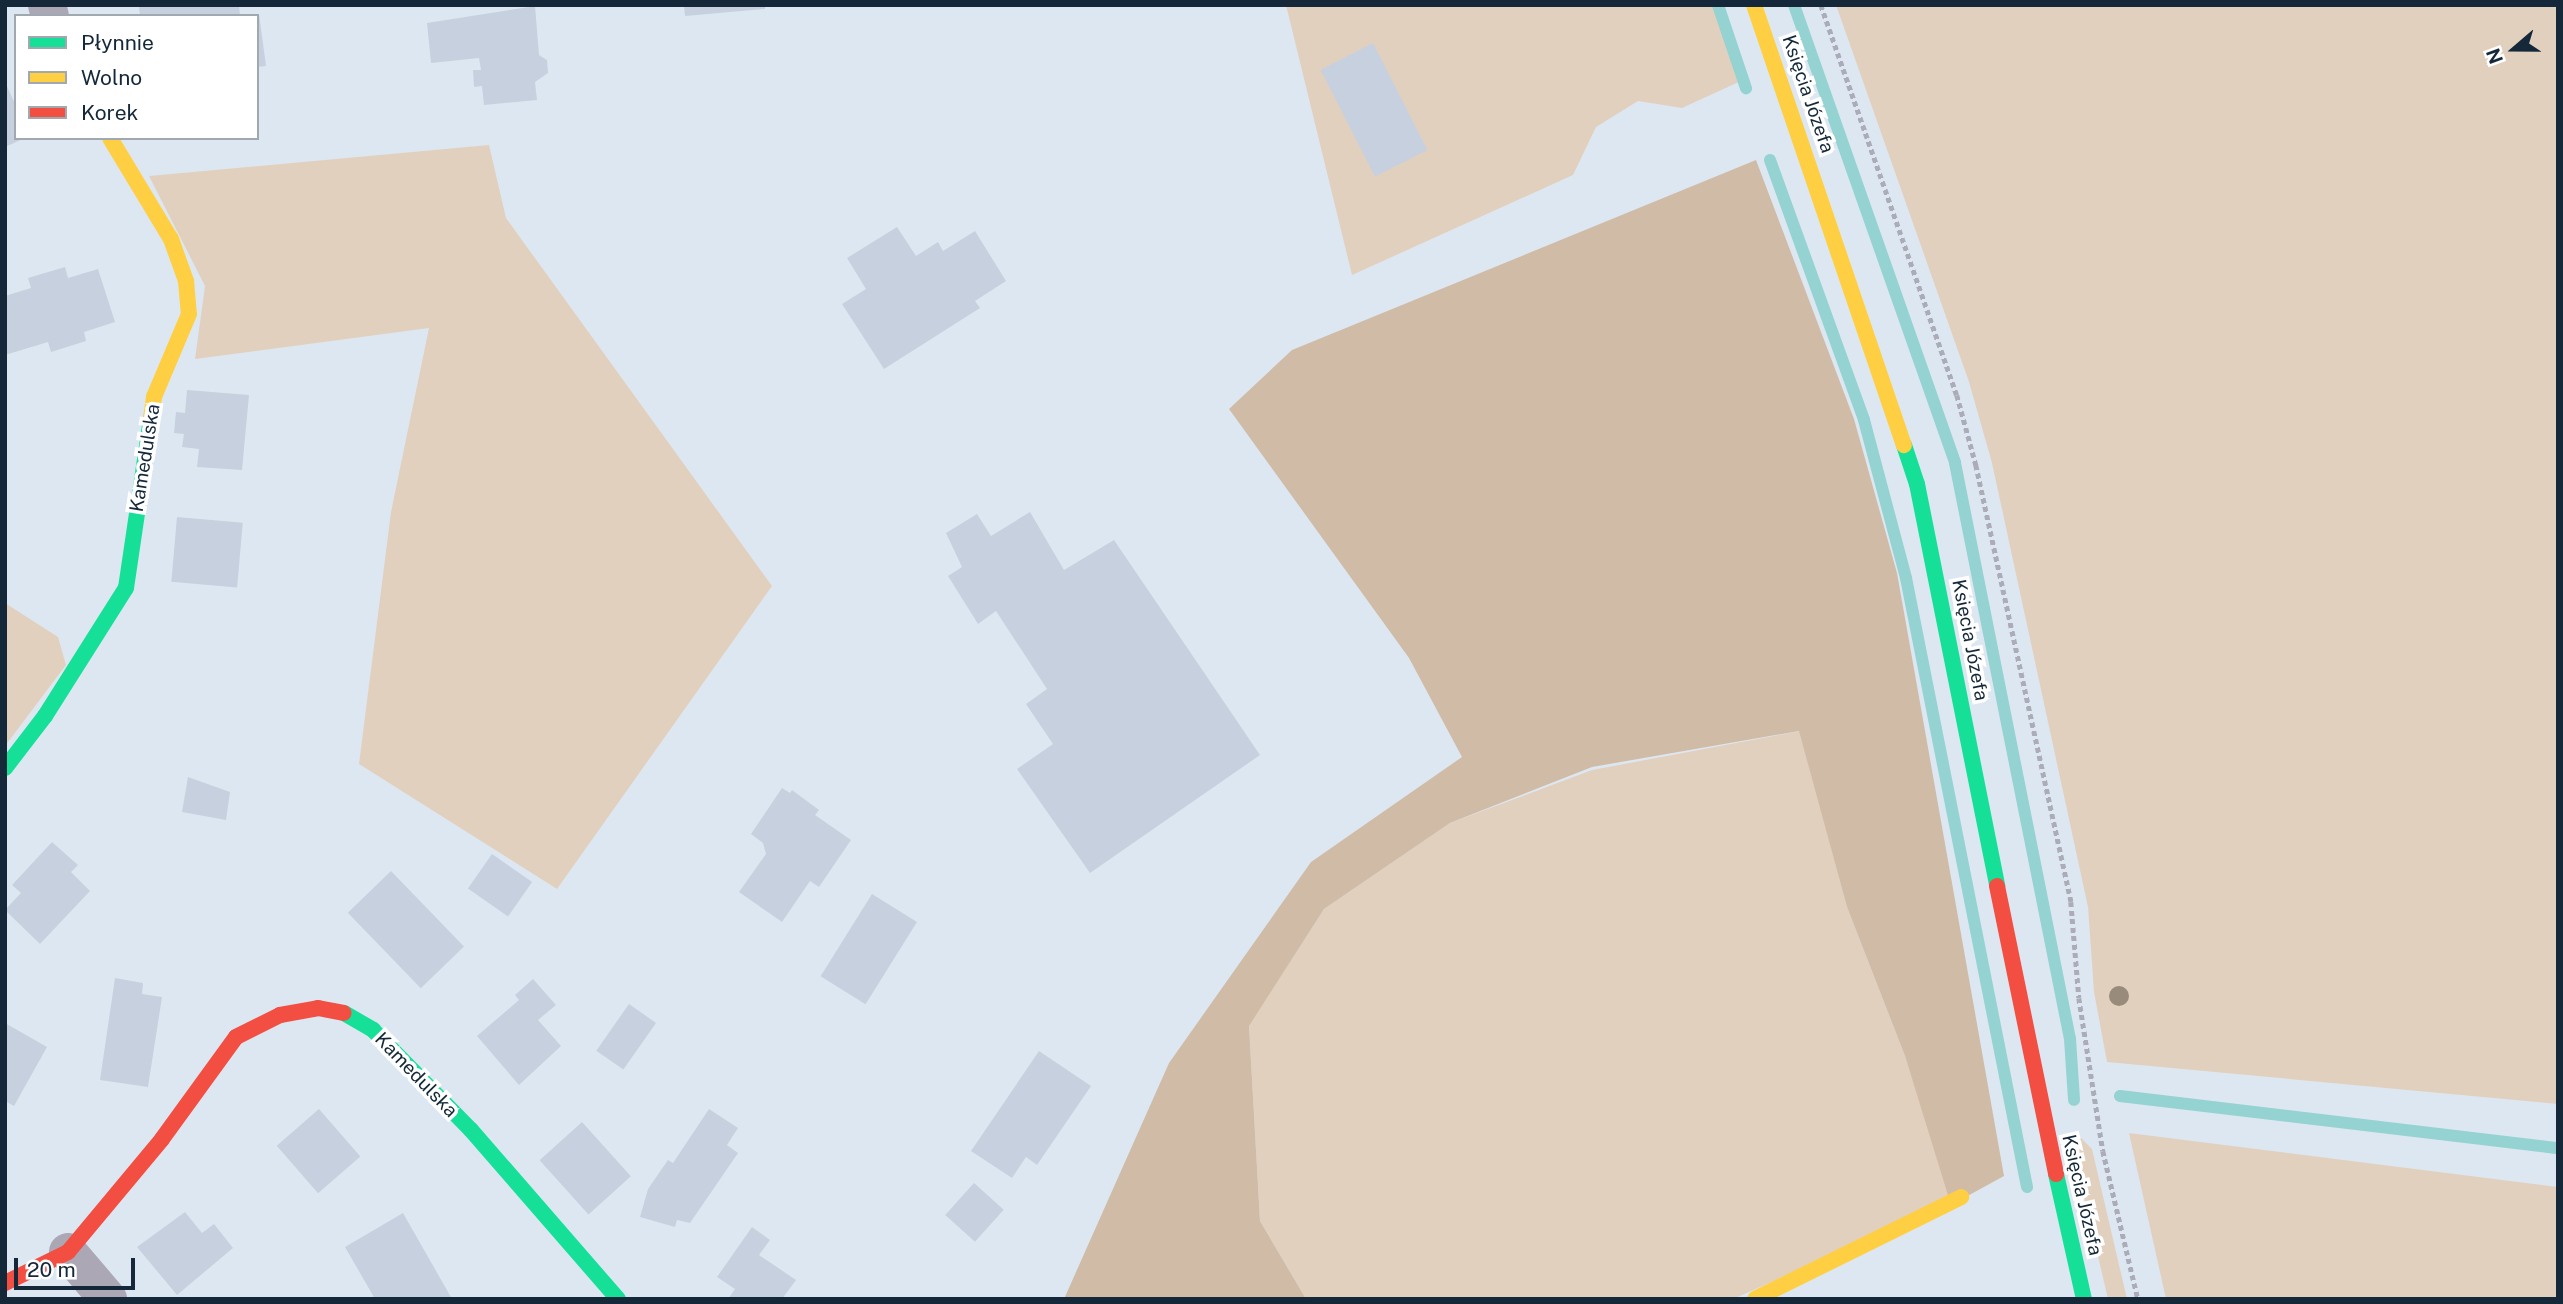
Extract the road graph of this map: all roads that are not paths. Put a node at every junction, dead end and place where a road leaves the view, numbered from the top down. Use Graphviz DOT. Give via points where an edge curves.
graph roads {
  1 [pos="1754,5"];
  2 [pos="111,140"];
  3 [pos="5,768"];
  4 [pos="1961,1197"];
  5 [pos="68,1252"];
  6 [pos="5,1283"];
  7 [pos="108,1299"];
  8 [pos="618,1299"];
  9 [pos="1755,1299"];
  10 [pos="2084,1299"];
  1 -- 10 [label="street, Księcia Józefa" via="1917,484 2039,1097"];
  2 -- 3 [label="street, Kamedulska" via="170,239 187,281 189,314 154,397 126,588 45,716"];
  4 -- 9 [label="street"];
  5 -- 6 [label="street, Kamedulska"];
  5 -- 7 [label="street"];
  5 -- 8 [label="street, Kamedulska" via="139,1167 236,1037 280,1015 318,1008 340,1011 373,1030 471,1130"];
}
